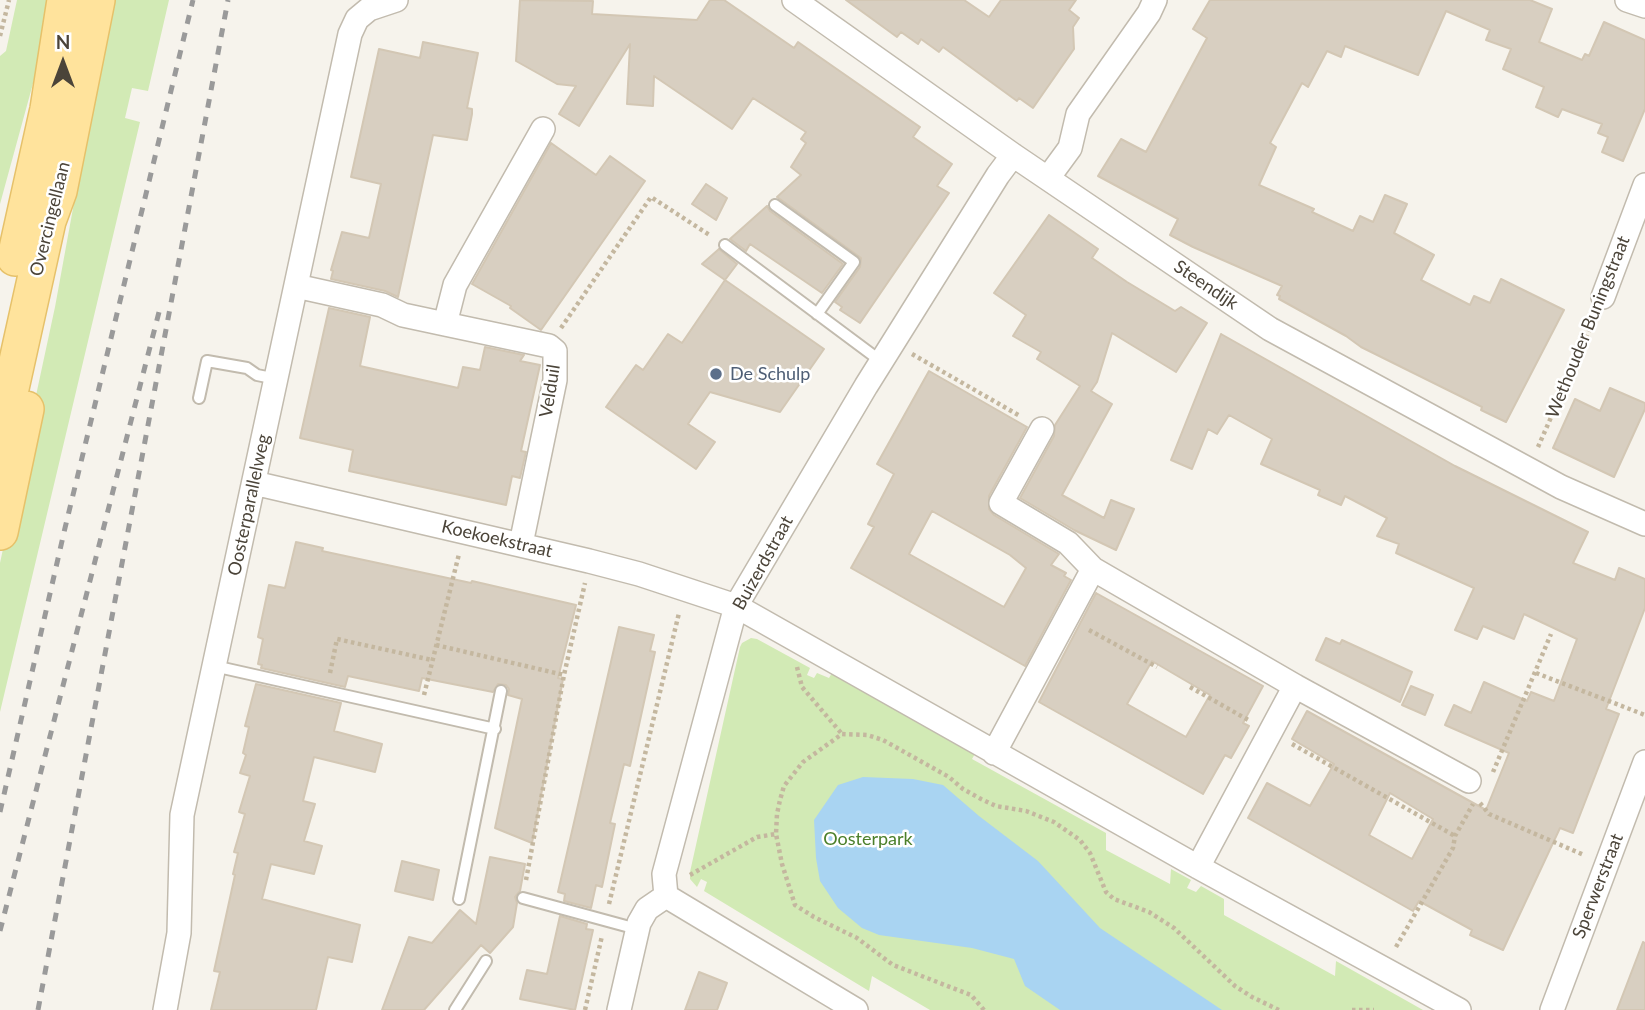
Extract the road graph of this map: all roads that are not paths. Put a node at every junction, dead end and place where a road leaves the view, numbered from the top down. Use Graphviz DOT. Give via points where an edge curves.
graph roads {
  1 [pos="65,0"];
  2 [pos="97,0"];
  3 [pos="396,0"];
  4 [pos="794,0"];
  5 [pos="1155,0"];
  6 [pos="1627,0"];
  7 [pos="1645,6"];
  8 [pos="543,130"];
  9 [pos="1013,155"];
  10 [pos="1048,178"];
  11 [pos="1645,185"];
  12 [pos="46,186"];
  13 [pos="775,205"];
  14 [pos="0,242"];
  15 [pos="725,245"];
  16 [pos="296,286"];
  17 [pos="1603,297"];
  18 [pos="817,314"];
  19 [pos="445,324"];
  20 [pos="0,329"];
  21 [pos="888,353"];
  22 [pos="276,379"];
  23 [pos="199,397"];
  24 [pos="1042,429"];
  25 [pos="0,438"];
  26 [pos="254,483"];
  27 [pos="1645,524"];
  28 [pos="0,532"];
  29 [pos="521,544"];
  30 [pos="1093,569"];
  31 [pos="736,606"];
  32 [pos="214,666"];
  33 [pos="1295,687"];
  34 [pos="501,691"];
  35 [pos="495,729"];
  36 [pos="994,752"];
  37 [pos="1645,762"];
  38 [pos="1469,781"];
  39 [pos="1198,867"];
  40 [pos="666,896"];
  41 [pos="523,898"];
  42 [pos="459,899"];
  43 [pos="637,929"];
  44 [pos="486,961"];
  45 [pos="165,1010"];
  46 [pos="455,1010"];
  47 [pos="619,1010"];
  48 [pos="856,1010"];
  49 [pos="1459,1010"];
  50 [pos="1552,1010"];
  1 -- 12 [label="main road, Overcingellaan" via="48,109"];
  2 -- 12 [label="main road, Overcingellaan"];
  3 -- 16 [label="street, Oosterparallelweg" via="369,9 356,19 350,34"];
  4 -- 9 [label="street, Steendijk"];
  5 -- 10 [label="street" via="1078,114 1070,148"];
  6 -- 7 [label="street"];
  8 -- 19 [label="street" via="455,285"];
  9 -- 10 [label="street, Steendijk"];
  9 -- 21 [label="street, Buizerdstraat"];
  10 -- 27 [label="street, Steendijk" via="1270,329 1561,487"];
  11 -- 17 [label="street, Wethouder Buningstraat"];
  12 -- 14 [label="main road" via="8,212"];
  12 -- 20 [label="main road, Overcingellaan"];
  12 -- 25 [label="main road, Overcingellaan" via="48,221"];
  12 -- 28 [label="main road" via="62,227"];
  13 -- 18 [label="lane" via="854,262"];
  15 -- 18 [label="lane"];
  16 -- 19 [label="street, Velduil"];
  16 -- 22 [label="street, Oosterparallelweg"];
  18 -- 21 [label="lane"];
  19 -- 29 [label="street, Velduil" via="555,351 555,380"];
  21 -- 31 [label="street, Buizerdstraat"];
  22 -- 23 [label="lane" via="207,361"];
  22 -- 26 [label="street, Oosterparallelweg"];
  24 -- 30 [label="street" via="1001,503 1068,543"];
  26 -- 29 [label="street, Koekoekstraat"];
  26 -- 32 [label="street, Oosterparallelweg"];
  29 -- 31 [label="street, Koekoekstraat"];
  30 -- 33 [label="street"];
  30 -- 36 [label="street"];
  31 -- 36 [label="street"];
  31 -- 40 [label="street, Buizerdstraat" via="664,874"];
  32 -- 35 [label="lane"];
  32 -- 45 [label="street, Oosterparallelweg" via="182,815 179,933"];
  33 -- 38 [label="street"];
  33 -- 39 [label="street"];
  34 -- 35 [label="lane"];
  35 -- 42 [label="lane"];
  36 -- 39 [label="street"];
  37 -- 50 [label="street, Sperwerstraat"];
  39 -- 49 [label="street"];
  40 -- 43 [label="street" via="647,909"];
  40 -- 48 [label="street"];
  41 -- 43 [label="lane"];
  43 -- 47 [label="street"];
  44 -- 46 [label="lane"];
}
